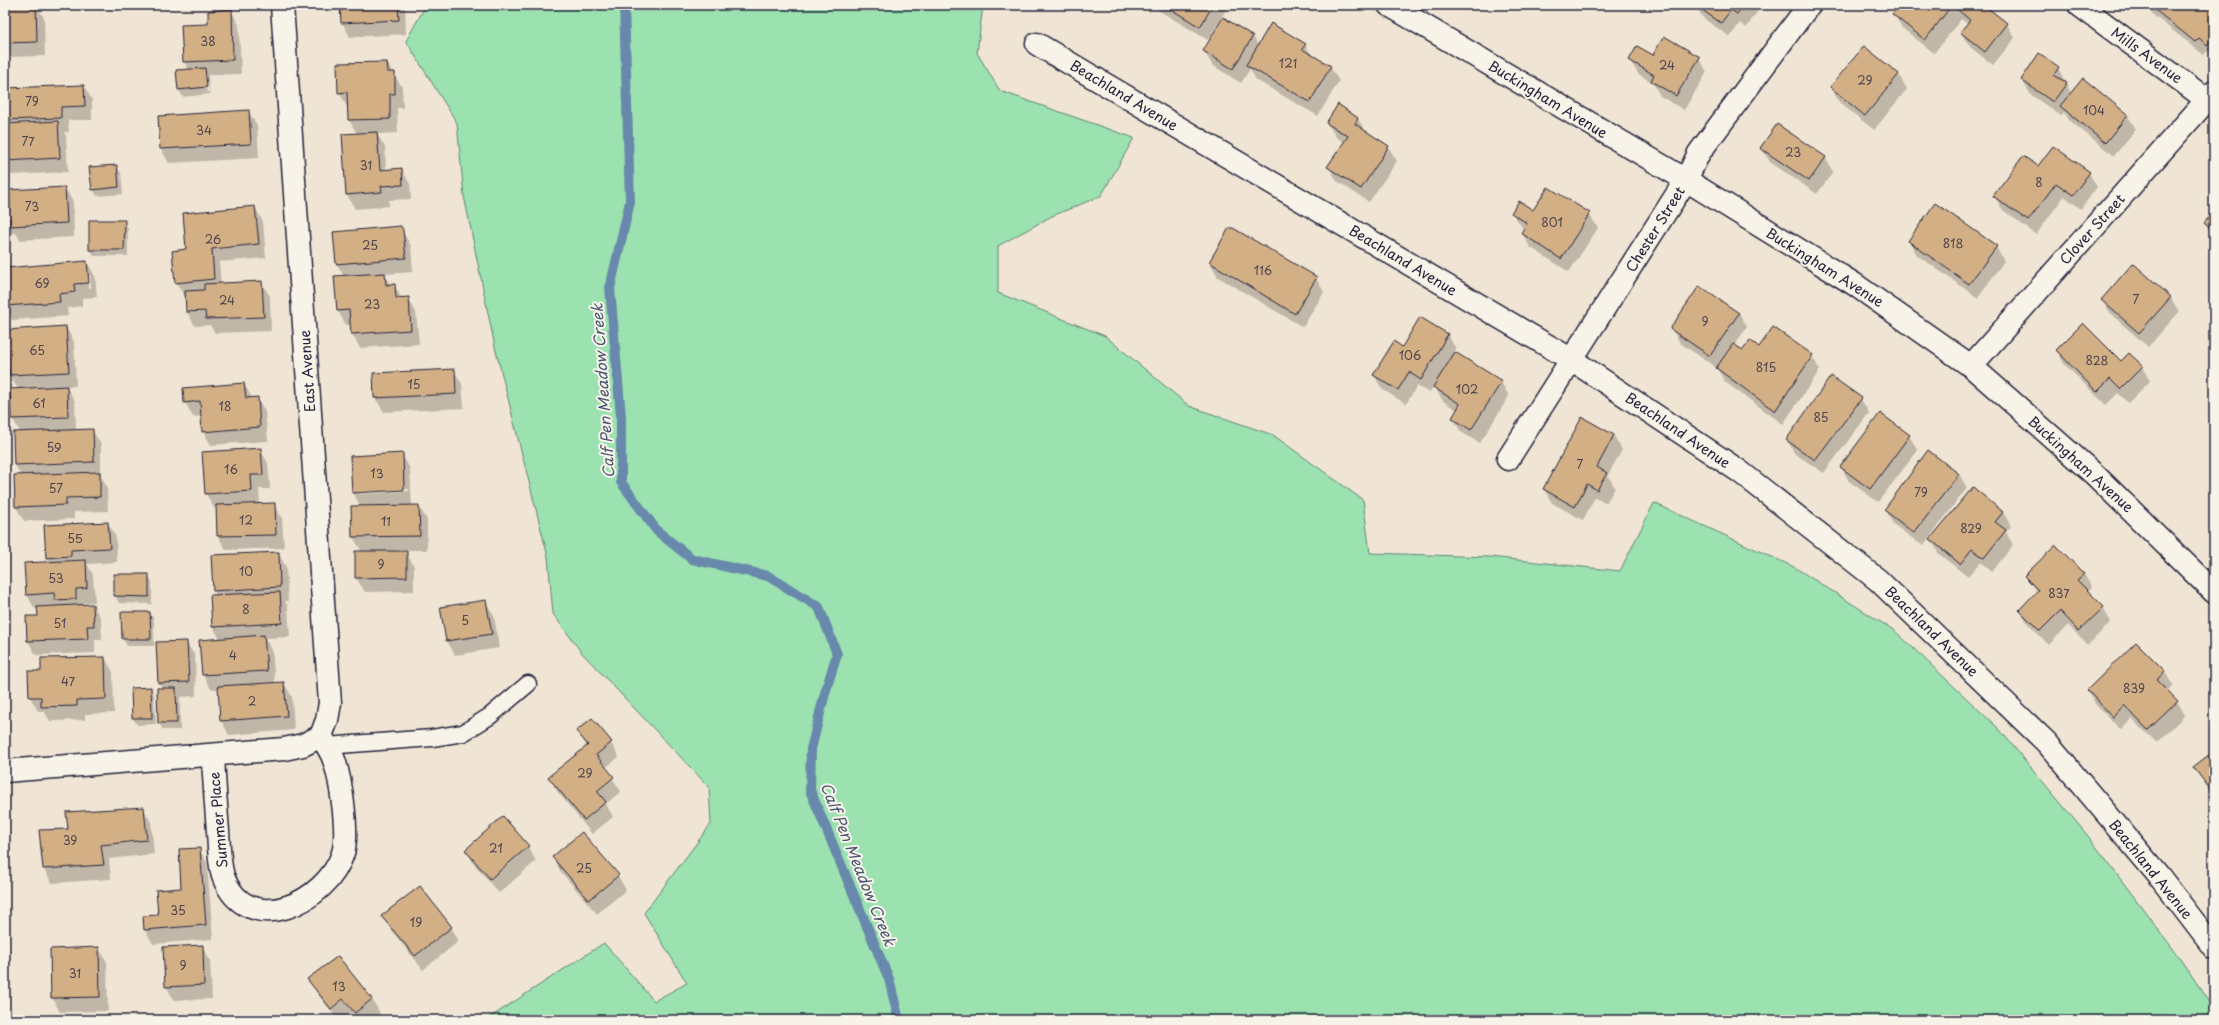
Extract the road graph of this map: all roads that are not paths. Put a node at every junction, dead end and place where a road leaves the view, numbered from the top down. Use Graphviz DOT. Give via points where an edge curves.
graph roads {
  1 [pos="282,5"];
  2 [pos="1389,5"];
  3 [pos="1809,5"];
  4 [pos="2078,5"];
  5 [pos="1037,44"];
  6 [pos="2212,99"];
  7 [pos="1686,180"];
  8 [pos="1572,360"];
  9 [pos="1971,366"];
  10 [pos="1508,459"];
  11 [pos="2214,592"];
  12 [pos="528,684"];
  13 [pos="324,741"];
  14 [pos="213,755"];
  15 [pos="5,771"];
  16 [pos="2214,948"];
  1 -- 13 [label="street, East Avenue" via="330,703"];
  2 -- 7 [label="street, Buckingham Avenue"];
  3 -- 7 [label="street, Chester Street" via="1699,153"];
  4 -- 6 [label="street, Mills Avenue"];
  5 -- 8 [label="street, Beachland Avenue"];
  6 -- 9 [label="street, Clover Street"];
  7 -- 8 [label="street, Chester Street"];
  7 -- 9 [label="street, Buckingham Avenue" via="1854,284"];
  8 -- 10 [label="street, Chester Street"];
  8 -- 16 [label="street, Beachland Avenue" via="1739,471 1878,580 2047,743 2159,876"];
  9 -- 11 [label="street, Buckingham Avenue" via="2094,474"];
  12 -- 13 [label="lane" via="490,716 463,732 432,738"];
  13 -- 14 [label="street, Summer Place" via="284,749"];
  13 -- 14 [label="street, Summer Place" via="334,759 340,788 345,829 343,853 318,890 293,905 271,911 252,909 235,897 223,876"];
  14 -- 15 [label="street, Summer Place"];
}
